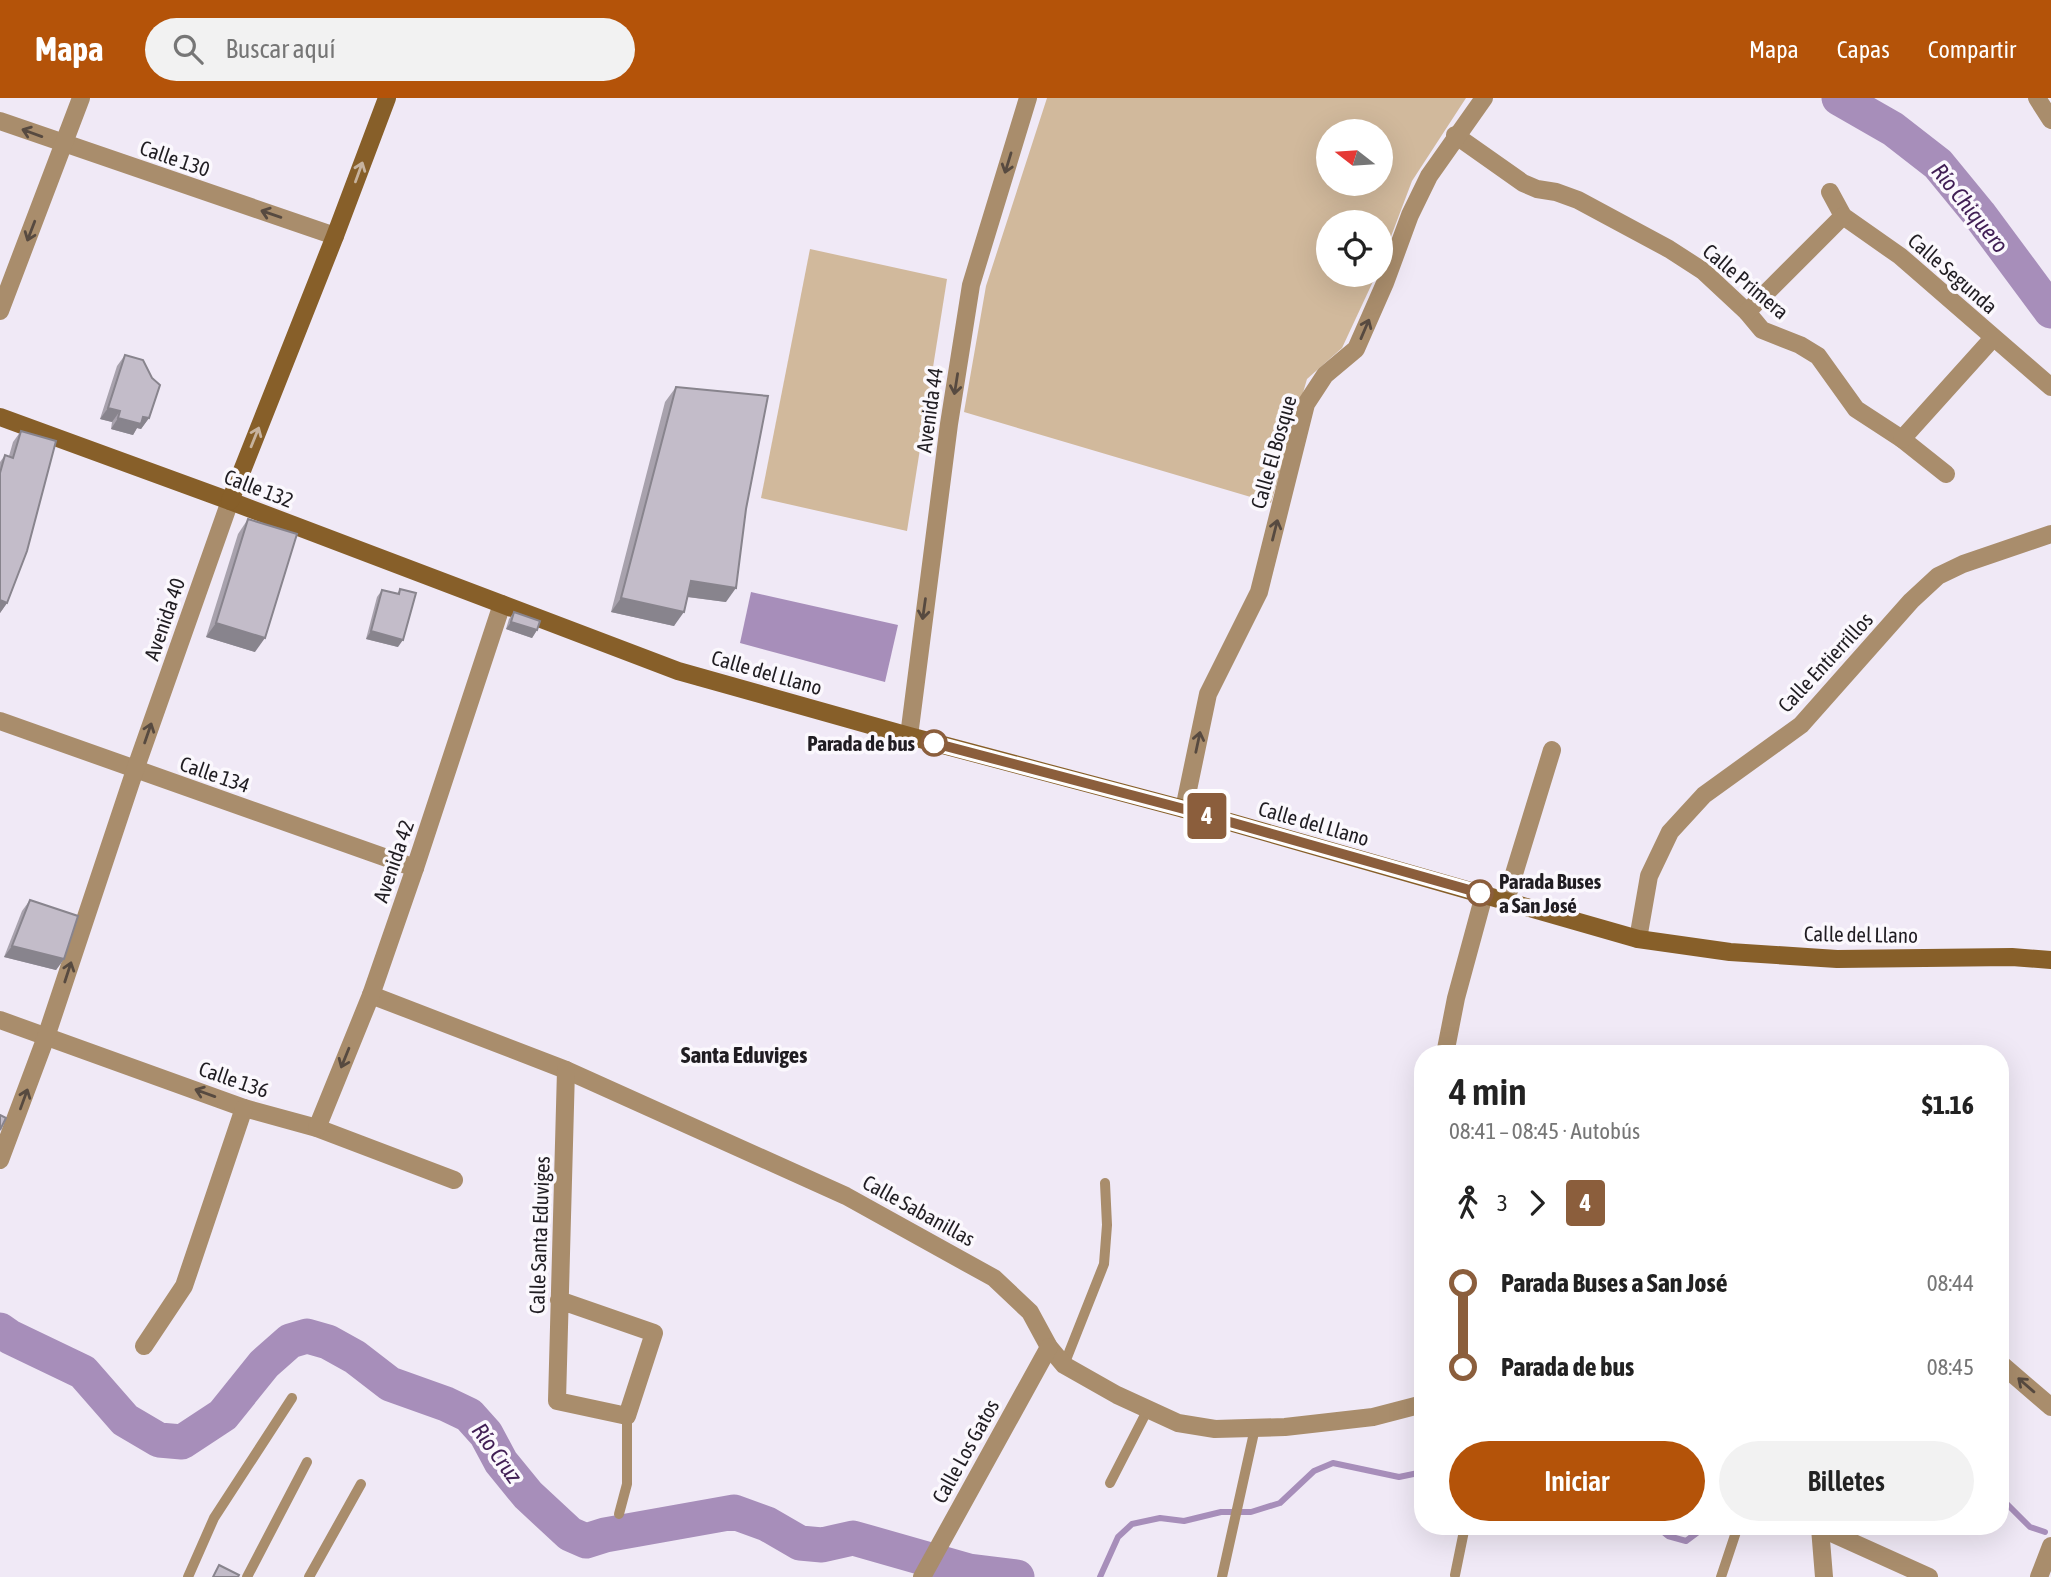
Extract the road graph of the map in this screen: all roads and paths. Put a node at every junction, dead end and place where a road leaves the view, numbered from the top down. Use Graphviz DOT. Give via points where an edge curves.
graph roads {
  1 [pos="81,98"];
  2 [pos="387,98"];
  3 [pos="1028,98"];
  4 [pos="1484,98"];
  5 [pos="2037,98"];
  6 [pos="2051,120"];
  7 [pos="0,121"];
  8 [pos="1455,135"];
  9 [pos="64,145"];
  10 [pos="1830,192"];
  11 [pos="1843,216"];
  12 [pos="335,236"];
  13 [pos="0,311"];
  14 [pos="1747,312"];
  15 [pos="1993,338"];
  16 [pos="2051,387"];
  17 [pos="0,417"];
  18 [pos="1902,439"];
  19 [pos="1946,474"];
  20 [pos="230,500"];
  21 [pos="2051,534"];
  22 [pos="502,604"];
  23 [pos="0,721"];
  24 [pos="909,736"];
  25 [pos="1552,750"];
  26 [pos="135,770"];
  27 [pos="1184,809"];
  28 [pos="415,868"];
  29 [pos="1484,895"];
  30 [pos="1506,901"];
  31 [pos="1638,939"];
  32 [pos="2051,960"];
  33 [pos="371,995"];
  34 [pos="0,1020"];
  35 [pos="46,1037"];
  36 [pos="1447,1045"];
  37 [pos="566,1070"];
  38 [pos="244,1108"];
  39 [pos="317,1128"];
  40 [pos="0,1160"];
  41 [pos="454,1180"];
  42 [pos="1105,1183"];
  43 [pos="559,1300"];
  44 [pos="144,1346"];
  45 [pos="1049,1347"];
  46 [pos="1064,1365"];
  47 [pos="2009,1371"];
  48 [pos="292,1398"];
  49 [pos="1414,1407"];
  50 [pos="2051,1407"];
  51 [pos="1147,1411"];
  52 [pos="627,1416"];
  53 [pos="1255,1428"];
  54 [pos="307,1462"];
  55 [pos="1110,1483"];
  56 [pos="361,1484"];
  57 [pos="619,1514"];
  58 [pos="1463,1535"];
  59 [pos="1735,1535"];
  60 [pos="1819,1535"];
  61 [pos="1836,1535"];
  62 [pos="2051,1546"];
  63 [pos="1455,1575"];
  64 [pos="188,1577"];
  65 [pos="247,1577"];
  66 [pos="309,1577"];
  67 [pos="922,1577"];
  68 [pos="1222,1577"];
  69 [pos="1721,1577"];
  70 [pos="1824,1577"];
  71 [pos="1929,1577"];
  72 [pos="2039,1577"];
  1 -- 9 [label="street"];
  12 -- 2 [label="main road, Avenida 40, one-way"];
  3 -- 24 [label="street, Avenida 44, one-way" via="971,285"];
  4 -- 8 [label="street, Calle El Bosque"];
  5 -- 6 [label="street"];
  9 -- 7 [label="street, Calle 130, one-way"];
  8 -- 14 [label="street, Calle Primera" via="1523,183 1578,201 1669,249 1703,271"];
  27 -- 8 [label="street, Calle El Bosque, one-way" via="1208,694 1259,592 1306,404 1325,375 1356,349 1410,215"];
  12 -- 9 [label="street, Calle 130, one-way"];
  9 -- 13 [label="street, one-way"];
  10 -- 11 [label="street, Calle Segunda"];
  11 -- 14 [label="street"];
  11 -- 15 [label="street, Calle Segunda" via="1900,256"];
  20 -- 12 [label="main road, Avenida 40, one-way"];
  14 -- 18 [label="street, Calle Primera" via="1762,330 1818,356 1856,409"];
  15 -- 16 [label="street, Calle Segunda"];
  15 -- 18 [label="street"];
  17 -- 20 [label="main road, Calle 132"];
  18 -- 19 [label="street, Calle Primera"];
  20 -- 22 [label="main road, Calle 132"];
  26 -- 20 [label="street, Avenida 40, one-way"];
  21 -- 31 [label="street, Calle Entierrillos" via="1938,576 1801,725 1704,795 1670,832 1649,876"];
  22 -- 24 [label="main road, Calle del Llano" via="678,671"];
  22 -- 28 [label="street, Avenida 42"];
  23 -- 26 [label="street, Calle 134"];
  24 -- 27 [label="main road, Calle del Llano"];
  25 -- 30 [label="street"];
  26 -- 28 [label="street, Calle 134"];
  35 -- 26 [label="street, Avenida 40, one-way"];
  27 -- 29 [label="main road, Calle del Llano"];
  28 -- 33 [label="street, Avenida 42"];
  29 -- 30 [label="main road, Calle del Llano"];
  29 -- 36 [label="street"];
  30 -- 31 [label="main road, Calle del Llano"];
  31 -- 32 [label="main road, Calle del Llano" via="1730,952 1837,959"];
  33 -- 37 [label="street, Calle Sabanillas"];
  33 -- 39 [label="street, Avenida 42, one-way"];
  34 -- 35 [label="street, Calle 136"];
  38 -- 35 [label="street, Calle 136, one-way"];
  40 -- 35 [label="street, Avenida 40, one-way"];
  37 -- 43 [label="street, Calle Santa Eduviges"];
  37 -- 45 [label="street, Calle Sabanillas" via="846,1196 994,1278 1030,1312"];
  38 -- 39 [label="street, Calle 136"];
  38 -- 44 [label="street" via="184,1286"];
  39 -- 41 [label="street, Calle 136"];
  42 -- 46 [label="lane" via="1104,1264"];
  43 -- 52 [label="street, Calle Santa Eduviges" via="557,1401"];
  43 -- 52 [label="street" via="654,1334"];
  45 -- 46 [label="street, Calle Sabanillas"];
  45 -- 67 [label="street, Calle Los Gatos"];
  46 -- 51 [label="street, Calle Sabanillas"];
  50 -- 47 [label="street, one-way"];
  48 -- 64 [label="lane" via="214,1518"];
  49 -- 53 [label="street, Calle Sabanillas" via="1373,1417"];
  51 -- 53 [label="street, Calle Sabanillas" via="1178,1423 1215,1429"];
  51 -- 55 [label="lane"];
  52 -- 57 [label="lane" via="626,1484"];
  53 -- 68 [label="lane"];
  54 -- 65 [label="lane"];
  56 -- 66 [label="lane"];
  58 -- 63 [label="lane"];
  59 -- 69 [label="lane"];
  60 -- 70 [label="street"];
  61 -- 71 [label="street"];
  62 -- 72 [label="street"];
}
